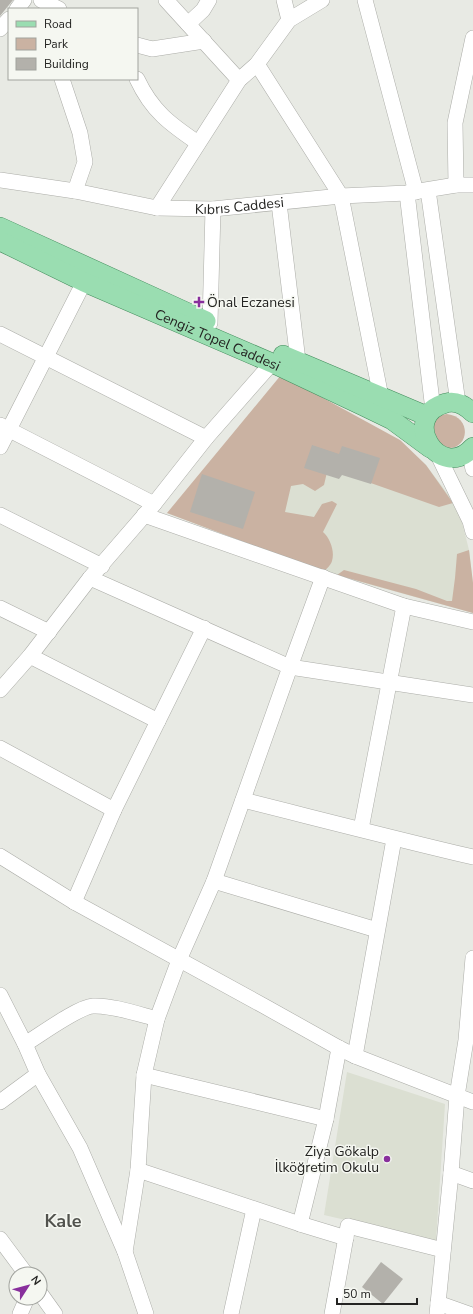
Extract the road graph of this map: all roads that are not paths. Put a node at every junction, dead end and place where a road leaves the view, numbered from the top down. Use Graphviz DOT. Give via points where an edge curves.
graph roads {
  1 [pos="41,0"];
  2 [pos="166,0"];
  3 [pos="209,0"];
  4 [pos="284,0"];
  5 [pos="322,0"];
  6 [pos="365,0"];
  7 [pos="57,8"];
  8 [pos="8,20"];
  9 [pos="290,20"];
  10 [pos="188,24"];
  11 [pos="0,29"];
  12 [pos="473,38"];
  13 [pos="204,41"];
  14 [pos="138,45"];
  15 [pos="257,64"];
  16 [pos="62,80"];
  17 [pos="138,80"];
  18 [pos="239,80"];
  19 [pos="198,143"];
  20 [pos="2,180"];
  21 [pos="456,185"];
  22 [pos="473,185"];
  23 [pos="75,190"];
  24 [pos="417,192"];
  25 [pos="341,196"];
  26 [pos="279,203"];
  27 [pos="157,208"];
  28 [pos="213,209"];
  29 [pos="0,227"];
  30 [pos="0,241"];
  31 [pos="84,282"];
  32 [pos="210,323"];
  33 [pos="0,334"];
  34 [pos="47,356"];
  35 [pos="298,361"];
  36 [pos="272,363"];
  37 [pos="381,397"];
  38 [pos="469,410"];
  39 [pos="430,413"];
  40 [pos="4,427"];
  41 [pos="206,438"];
  42 [pos="0,447"];
  43 [pos="434,451"];
  44 [pos="472,456"];
  45 [pos="149,509"];
  46 [pos="0,515"];
  47 [pos="473,532"];
  48 [pos="102,566"];
  49 [pos="324,577"];
  50 [pos="90,578"];
  51 [pos="404,606"];
  52 [pos="0,608"];
  53 [pos="473,622"];
  54 [pos="204,628"];
  55 [pos="49,632"];
  56 [pos="30,656"];
  57 [pos="290,667"];
  58 [pos="390,682"];
  59 [pos="0,690"];
  60 [pos="473,695"];
  61 [pos="158,721"];
  62 [pos="0,748"];
  63 [pos="243,800"];
  64 [pos="114,810"];
  65 [pos="361,829"];
  66 [pos="394,839"];
  67 [pos="0,856"];
  68 [pos="473,857"];
  69 [pos="214,881"];
  70 [pos="74,902"];
  71 [pos="377,930"];
  72 [pos="473,958"];
  73 [pos="179,960"];
  74 [pos="0,995"];
  75 [pos="157,1019"];
  76 [pos="470,1040"];
  77 [pos="25,1044"];
  78 [pos="338,1048"];
  79 [pos="355,1056"];
  80 [pos="38,1074"];
  81 [pos="144,1074"];
  82 [pos="457,1096"];
  83 [pos="0,1102"];
  84 [pos="473,1102"];
  85 [pos="326,1119"];
  86 [pos="138,1170"];
  87 [pos="451,1173"];
  88 [pos="473,1181"];
  89 [pos="254,1209"];
  90 [pos="300,1224"];
  91 [pos="346,1238"];
  92 [pos="0,1240"];
  93 [pos="443,1250"];
  94 [pos="125,1252"];
  95 [pos="20,1266"];
  96 [pos="48,1304"];
  97 [pos="438,1309"];
  98 [pos="56,1314"];
  99 [pos="146,1314"];
  100 [pos="231,1314"];
  101 [pos="332,1314"];
  102 [pos="469,1314"];
  1 -- 7 [label="street"];
  2 -- 10 [label="street"];
  3 -- 10 [label="street"];
  4 -- 9 [label="street"];
  5 -- 9 [label="street"];
  6 -- 24 [label="street"];
  8 -- 11 [label="street"];
  9 -- 15 [label="street"];
  10 -- 13 [label="street"];
  12 -- 21 [label="street" via="455,123"];
  13 -- 14 [label="street" via="152,49"];
  13 -- 18 [label="street"];
  15 -- 18 [label="street"];
  15 -- 25 [label="street"];
  16 -- 23 [label="street" via="80,133 85,162"];
  17 -- 19 [label="street" via="159,113"];
  18 -- 19 [label="street"];
  19 -- 27 [label="street"];
  20 -- 23 [label="street, Kıbrıs Caddesi"];
  21 -- 22 [label="street, Kıbrıs Caddesi"];
  21 -- 24 [label="street, Kıbrıs Caddesi"];
  23 -- 27 [label="street, Kıbrıs Caddesi"];
  24 -- 25 [label="street, Kıbrıs Caddesi"];
  24 -- 38 [label="street"];
  24 -- 39 [label="street"];
  25 -- 26 [label="street, Kıbrıs Caddesi"];
  25 -- 37 [label="street"];
  26 -- 28 [label="street, Kıbrıs Caddesi"];
  26 -- 35 [label="street"];
  27 -- 28 [label="street, Kıbrıs Caddesi"];
  28 -- 32 [label="street"];
  29 -- 32 [label="main road, Cengiz Topel Caddesi"];
  30 -- 31 [label="main road, Cengiz Topel Caddesi"];
  31 -- 34 [label="street"];
  31 -- 36 [label="main road, Cengiz Topel Caddesi"];
  32 -- 35 [label="main road, Cengiz Topel Caddesi"];
  33 -- 34 [label="street"];
  34 -- 40 [label="street"];
  34 -- 41 [label="street"];
  35 -- 37 [label="main road, Cengiz Topel Caddesi"];
  36 -- 41 [label="street"];
  36 -- 43 [label="main road, Cengiz Topel Caddesi" via="392,420"];
  37 -- 39 [label="main road, Cengiz Topel Caddesi"];
  38 -- 39 [label="main road" via="449,402"];
  39 -- 43 [label="main road" via="424,424 424,432 426,441"];
  40 -- 42 [label="street"];
  40 -- 45 [label="street"];
  41 -- 45 [label="street"];
  43 -- 44 [label="main road" via="445,457"];
  43 -- 47 [label="street" via="470,521"];
  45 -- 48 [label="street"];
  45 -- 49 [label="street"];
  46 -- 48 [label="street"];
  48 -- 50 [label="street"];
  49 -- 51 [label="street"];
  49 -- 57 [label="street"];
  50 -- 54 [label="street"];
  50 -- 55 [label="street"];
  51 -- 53 [label="street"];
  51 -- 58 [label="street"];
  52 -- 55 [label="street"];
  54 -- 57 [label="street"];
  54 -- 61 [label="street"];
  55 -- 56 [label="street"];
  56 -- 59 [label="street"];
  56 -- 61 [label="street"];
  57 -- 58 [label="street"];
  57 -- 63 [label="street"];
  58 -- 60 [label="street"];
  58 -- 65 [label="street"];
  61 -- 64 [label="street"];
  62 -- 64 [label="street"];
  63 -- 65 [label="street"];
  63 -- 69 [label="street"];
  64 -- 70 [label="street"];
  65 -- 66 [label="street"];
  66 -- 68 [label="street"];
  66 -- 71 [label="street"];
  67 -- 70 [label="street"];
  69 -- 71 [label="street"];
  69 -- 73 [label="street"];
  70 -- 73 [label="street"];
  71 -- 79 [label="street"];
  72 -- 76 [label="street"];
  73 -- 75 [label="street"];
  73 -- 78 [label="street"];
  74 -- 77 [label="street"];
  75 -- 77 [label="street" via="118,1009 93,1006 80,1009"];
  75 -- 81 [label="street"];
  76 -- 82 [label="street"];
  77 -- 80 [label="street"];
  78 -- 79 [label="street"];
  78 -- 85 [label="street"];
  79 -- 82 [label="street"];
  80 -- 83 [label="street"];
  80 -- 94 [label="street" via="80,1148"];
  81 -- 85 [label="street"];
  81 -- 86 [label="street"];
  82 -- 84 [label="street"];
  82 -- 87 [label="street"];
  85 -- 90 [label="street"];
  86 -- 89 [label="street"];
  86 -- 94 [label="street"];
  87 -- 88 [label="street"];
  87 -- 93 [label="street"];
  89 -- 90 [label="street"];
  89 -- 100 [label="street"];
  90 -- 91 [label="street"];
  91 -- 93 [label="street" via="348,1226"];
  91 -- 101 [label="street"];
  92 -- 95 [label="street"];
  93 -- 97 [label="street"];
  94 -- 99 [label="street"];
  96 -- 98 [label="street"];
  97 -- 102 [label="street"];
}
